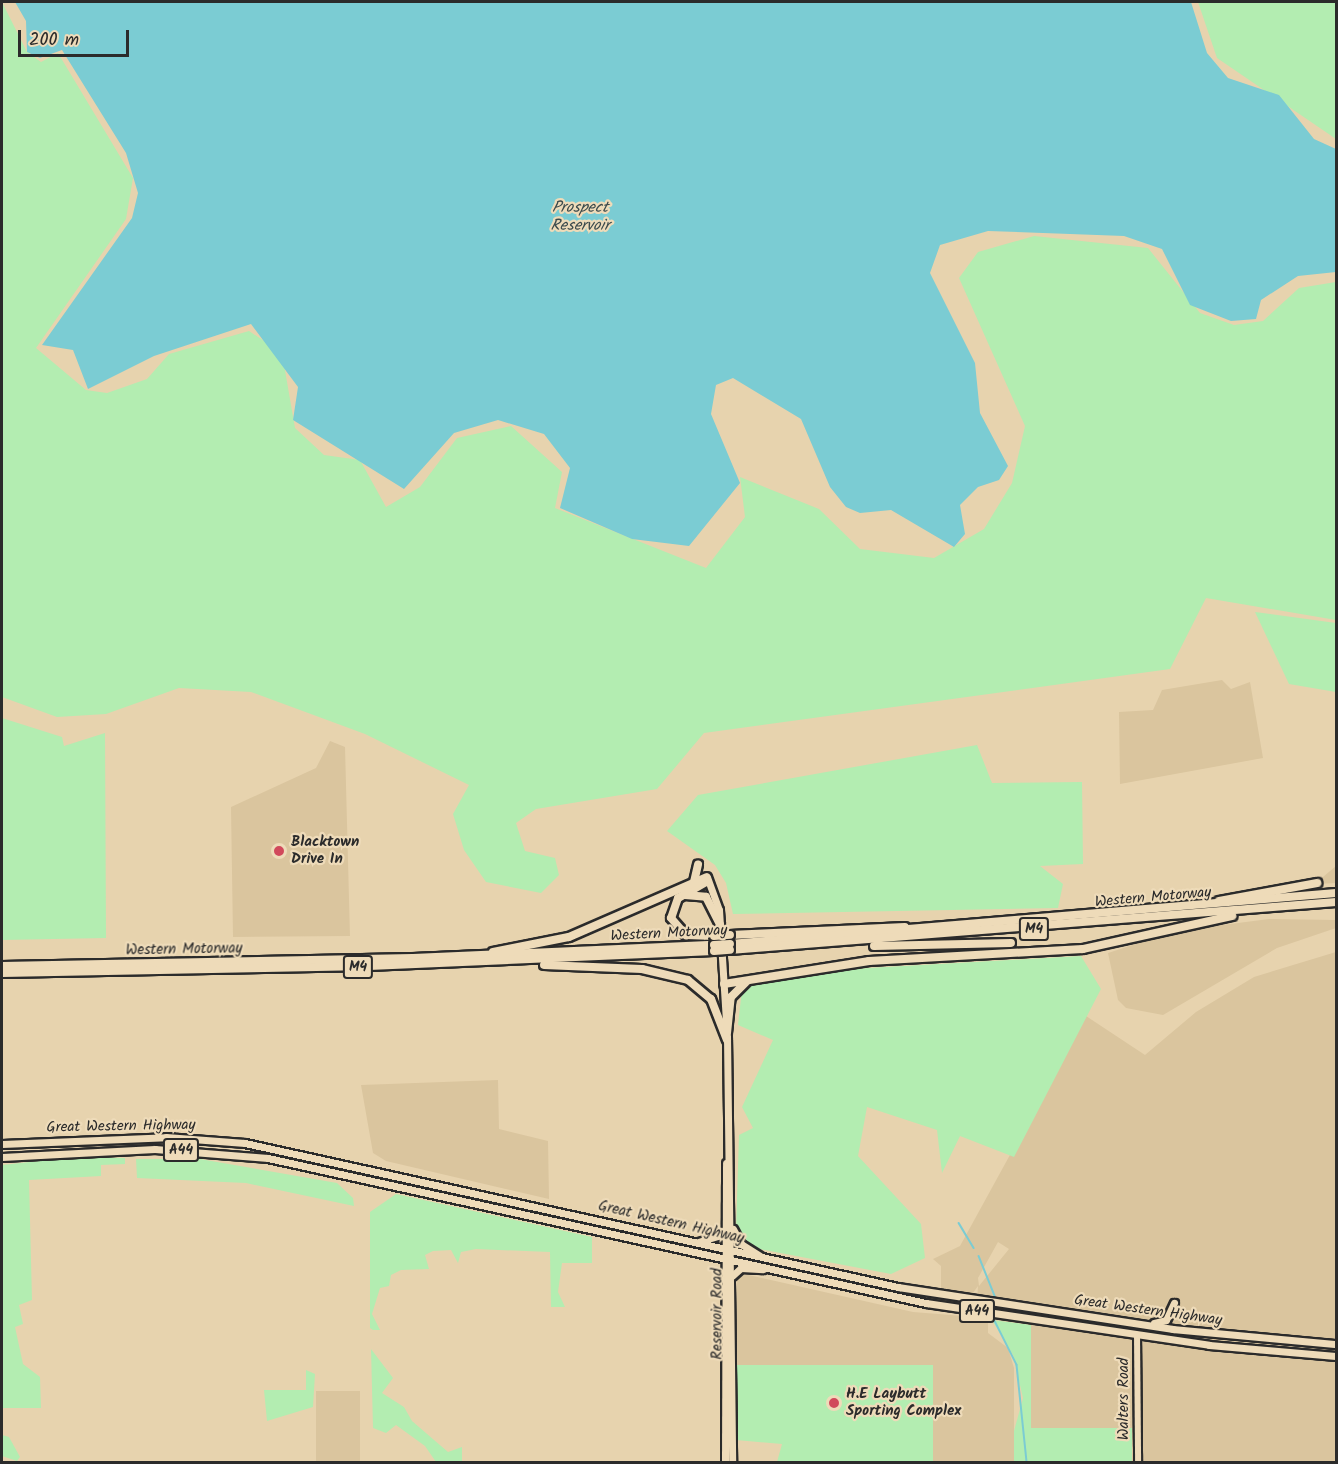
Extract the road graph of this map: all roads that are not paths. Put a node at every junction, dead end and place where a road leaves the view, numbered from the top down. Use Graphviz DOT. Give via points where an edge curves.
graph roads {
  1 [pos="698,864"];
  2 [pos="709,878"];
  3 [pos="692,883"];
  4 [pos="1317,883"];
  5 [pos="1336,893"];
  6 [pos="676,900"];
  7 [pos="1336,902"];
  8 [pos="1290,906"];
  9 [pos="1195,907"];
  10 [pos="720,925"];
  11 [pos="730,943"];
  12 [pos="1011,943"];
  13 [pos="714,944"];
  14 [pos="793,946"];
  15 [pos="477,956"];
  16 [pos="487,962"];
  17 [pos="2,966"];
  18 [pos="2,973"];
  19 [pos="754,978"];
  20 [pos="724,984"];
  21 [pos="727,1040"];
  22 [pos="728,1130"];
  23 [pos="2,1144"];
  24 [pos="2,1156"];
  25 [pos="730,1224"];
  26 [pos="724,1234"];
  27 [pos="695,1242"];
  28 [pos="728,1250"];
  29 [pos="762,1257"];
  30 [pos="728,1260"];
  31 [pos="777,1270"];
  32 [pos="732,1276"];
  33 [pos="1174,1303"];
  34 [pos="1074,1314"];
  35 [pos="1137,1335"];
  36 [pos="1336,1344"];
  37 [pos="1336,1356"];
  38 [pos="725,1462"];
  39 [pos="732,1462"];
  40 [pos="1138,1462"];
  1 -- 3 [label="highway"];
  2 -- 3 [label="highway"];
  2 -- 6 [label="highway"];
  2 -- 10 [label="main road, Reservoir Road"];
  3 -- 15 [label="highway" via="559,940"];
  4 -- 9 [label="highway"];
  5 -- 9 [label="highway, Western Motorway / M4"];
  6 -- 10 [label="highway" via="691,893 703,896"];
  6 -- 13 [label="highway, M4" via="671,918 677,930"];
  7 -- 8 [label="highway, Western Motorway / M4"];
  8 -- 14 [label="highway, Western Motorway / M4"];
  8 -- 19 [label="highway" via="1162,927 1083,949 889,959"];
  9 -- 11 [label="highway, Western Motorway / M4"];
  10 -- 20 [label="main road, Reservoir Road"];
  11 -- 13 [label="highway, Western Motorway / M4, bridge"];
  11 -- 13 [label="highway, M4, bridge"];
  11 -- 14 [label="highway, Western Motorway / M4"];
  12 -- 14 [label="highway"];
  13 -- 15 [label="highway, Western Motorway / M4"];
  13 -- 16 [label="highway, Western Motorway / M4"];
  15 -- 17 [label="highway, Western Motorway / M4"];
  16 -- 18 [label="highway, Western Motorway / M4"];
  16 -- 21 [label="highway" via="628,967 677,976 708,994"];
  19 -- 20 [label="highway"];
  19 -- 21 [label="highway" via="731,997"];
  20 -- 21 [label="main road, Reservoir Road"];
  21 -- 22 [label="main road, Reservoir Road"];
  22 -- 25 [label="main road, Reservoir Road"];
  22 -- 26 [label="main road, Reservoir Road"];
  23 -- 27 [label="main road, Great Western Highway / A44" via="166,1137 245,1143"];
  24 -- 30 [label="main road, Great Western Highway / A44" via="155,1149 268,1158"];
  25 -- 28 [label="main road, Reservoir Road"];
  25 -- 29 [label="main road" via="741,1244"];
  26 -- 27 [label="main road"];
  26 -- 28 [label="main road, Reservoir Road"];
  27 -- 28 [label="main road, Great Western Highway / A44"];
  28 -- 29 [label="main road, Great Western Highway / A44"];
  28 -- 30 [label="main road, Reservoir Road"];
  29 -- 34 [label="main road, Great Western Highway / A44" via="898,1287"];
  30 -- 31 [label="main road, Great Western Highway / A44"];
  30 -- 32 [label="main road, Reservoir Road"];
  30 -- 38 [label="main road, Reservoir Road"];
  31 -- 32 [label="main road" via="741,1268"];
  31 -- 35 [label="main road, Great Western Highway / A44" via="926,1303"];
  32 -- 39 [label="main road, Reservoir Road"];
  33 -- 34 [label="main road" via="1158,1323"];
  34 -- 36 [label="main road, Great Western Highway / A44"];
  35 -- 37 [label="main road, Great Western Highway / A44"];
  35 -- 40 [label="main road, Walters Road"];
}
